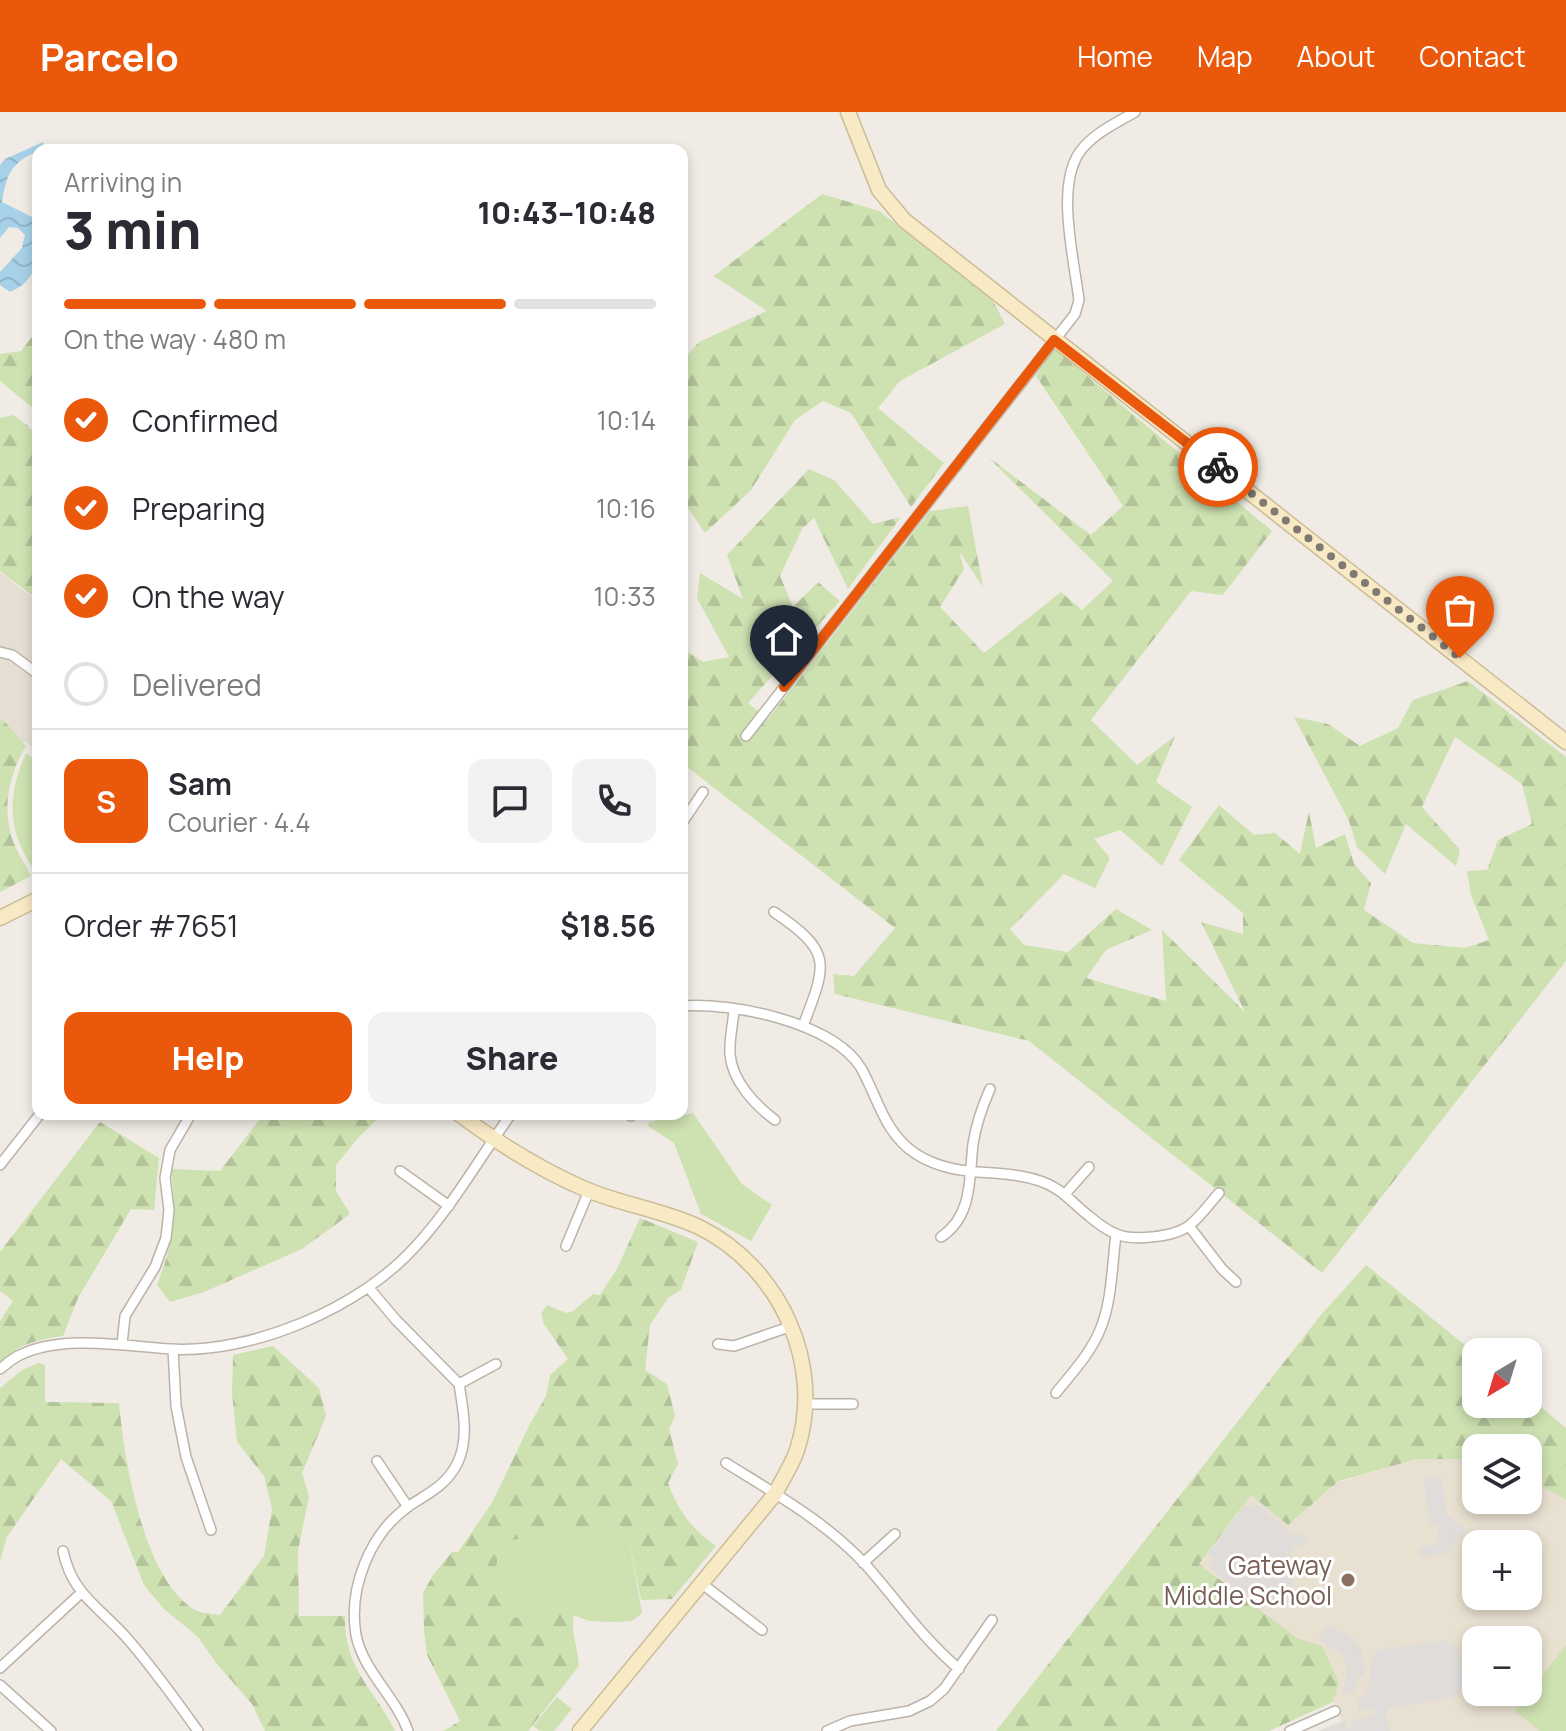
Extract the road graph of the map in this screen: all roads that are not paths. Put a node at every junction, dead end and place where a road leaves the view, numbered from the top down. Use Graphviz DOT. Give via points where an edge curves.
graph roads {
  1 [pos="848,112"];
  2 [pos="1135,112"];
  3 [pos="1054,340"];
  4 [pos="0,652"];
  5 [pos="32,670"];
  6 [pos="746,736"];
  7 [pos="1566,742"];
  8 [pos="703,792"];
  9 [pos="688,814"];
  10 [pos="32,902"];
  11 [pos="774,912"];
  12 [pos="0,918"];
  13 [pos="688,1006"];
  14 [pos="734,1010"];
  15 [pos="803,1026"];
  16 [pos="990,1089"];
  17 [pos="35,1120"];
  18 [pos="188,1120"];
  19 [pos="467,1120"];
  20 [pos="507,1120"];
  21 [pos="775,1120"];
  22 [pos="493,1139"];
  23 [pos="2,1158"];
  24 [pos="1089,1167"];
  25 [pos="400,1171"];
  26 [pos="972,1173"];
  27 [pos="589,1191"];
  28 [pos="1066,1193"];
  29 [pos="1219,1193"];
  30 [pos="449,1206"];
  31 [pos="1189,1226"];
  32 [pos="1116,1235"];
  33 [pos="941,1237"];
  34 [pos="566,1246"];
  35 [pos="1236,1282"];
  36 [pos="369,1288"];
  37 [pos="792,1326"];
  38 [pos="122,1344"];
  39 [pos="718,1344"];
  40 [pos="173,1349"];
  41 [pos="496,1364"];
  42 [pos="0,1369"];
  43 [pos="459,1384"];
  44 [pos="1056,1393"];
  45 [pos="806,1404"];
  46 [pos="853,1404"];
  47 [pos="377,1461"];
  48 [pos="726,1463"];
  49 [pos="775,1494"];
  50 [pos="408,1507"];
  51 [pos="211,1530"];
  52 [pos="895,1534"];
  53 [pos="63,1551"];
  54 [pos="863,1563"];
  55 [pos="701,1583"];
  56 [pos="80,1594"];
  57 [pos="992,1620"];
  58 [pos="762,1630"];
  59 [pos="0,1668"];
  60 [pos="959,1669"];
  61 [pos="0,1685"];
  62 [pos="1335,1711"];
  63 [pos="51,1731"];
  64 [pos="198,1731"];
  65 [pos="408,1731"];
  66 [pos="580,1731"];
  67 [pos="827,1731"];
  68 [pos="1290,1731"];
  1 -- 3 [label="street" via="879,190 904,220"];
  2 -- 3 [label="street" via="1079,152 1069,179 1079,300 1075,314"];
  3 -- 6 [label="street"];
  3 -- 7 [label="street"];
  4 -- 5 [label="street"];
  8 -- 9 [label="street"];
  10 -- 12 [label="street"];
  11 -- 15 [label="street" via="803,932 818,951 822,970"];
  13 -- 14 [label="street"];
  14 -- 15 [label="street"];
  14 -- 21 [label="street" via="730,1056 739,1081 757,1107"];
  15 -- 26 [label="street" via="839,1045 860,1066 890,1130 915,1153"];
  16 -- 26 [label="street" via="973,1145"];
  17 -- 23 [label="street"];
  18 -- 38 [label="street" via="170,1150 166,1238 125,1316"];
  19 -- 22 [label="street"];
  20 -- 22 [label="street"];
  22 -- 27 [label="street"];
  22 -- 30 [label="street"];
  24 -- 28 [label="street"];
  25 -- 30 [label="street"];
  26 -- 28 [label="street" via="1020,1176"];
  26 -- 33 [label="street" via="955,1228"];
  27 -- 34 [label="street"];
  27 -- 37 [label="street" via="678,1219 721,1240 755,1268"];
  28 -- 32 [label="street"];
  29 -- 31 [label="street"];
  30 -- 36 [label="street" via="414,1249"];
  31 -- 32 [label="street" via="1168,1235"];
  31 -- 35 [label="street"];
  32 -- 44 [label="street" via="1101,1329"];
  36 -- 40 [label="street" via="300,1323 242,1344"];
  36 -- 43 [label="street"];
  37 -- 39 [label="street" via="734,1346"];
  37 -- 45 [label="street" via="805,1374"];
  38 -- 40 [label="street"];
  38 -- 42 [label="street" via="50,1345"];
  40 -- 51 [label="street" via="186,1457"];
  41 -- 43 [label="street"];
  43 -- 50 [label="street" via="464,1440 458,1461 444,1483"];
  45 -- 46 [label="street"];
  45 -- 49 [label="street" via="797,1451"];
  47 -- 50 [label="street"];
  48 -- 49 [label="street"];
  49 -- 54 [label="street" via="820,1523"];
  49 -- 55 [label="street"];
  50 -- 65 [label="street" via="374,1545 358,1579 355,1611 364,1658"];
  52 -- 54 [label="street"];
  53 -- 56 [label="street"];
  54 -- 60 [label="street" via="932,1646"];
  55 -- 58 [label="street"];
  55 -- 66 [label="street"];
  56 -- 59 [label="street"];
  56 -- 64 [label="street" via="124,1635"];
  57 -- 60 [label="street"];
  60 -- 67 [label="street" via="944,1689 909,1711 850,1721"];
  61 -- 63 [label="street"];
  62 -- 68 [label="street"];
}
